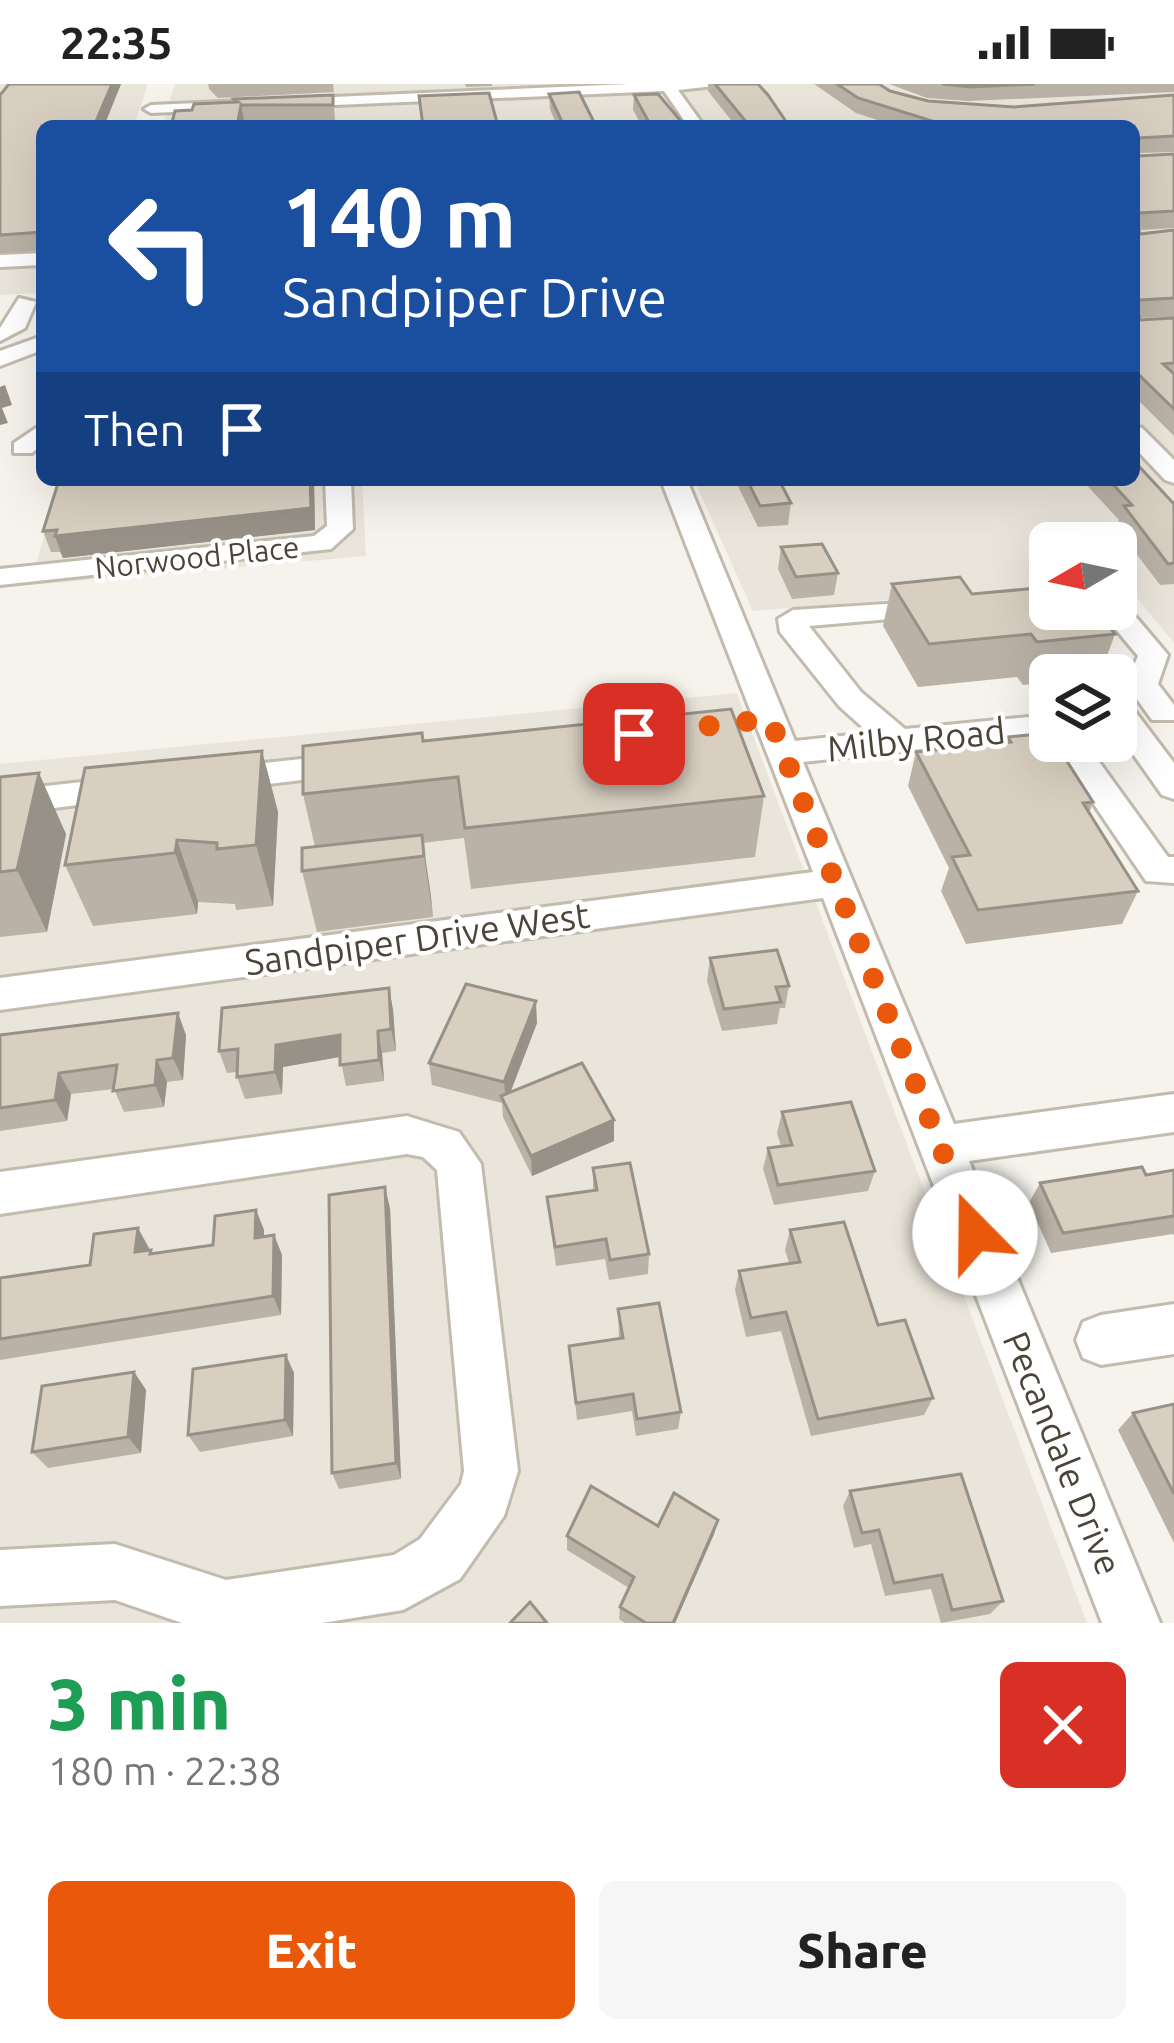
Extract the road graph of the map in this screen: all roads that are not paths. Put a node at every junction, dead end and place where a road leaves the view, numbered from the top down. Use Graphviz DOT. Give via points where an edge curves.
graph roads {
  1 [pos="726,84"];
  2 [pos="667,85"];
  3 [pos="441,90"];
  4 [pos="519,93"];
  5 [pos="525,110"];
  6 [pos="150,111"];
  7 [pos="692,120"];
  8 [pos="36,259"];
  9 [pos="0,261"];
  10 [pos="26,302"];
  11 [pos="1,336"];
  12 [pos="36,345"];
  13 [pos="36,347"];
  14 [pos="0,359"];
  15 [pos="1140,440"];
  16 [pos="1174,476"];
  17 [pos="338,486"];
  18 [pos="676,486"];
  19 [pos="0,578"];
  20 [pos="956,604"];
  21 [pos="1131,630"];
  22 [pos="1168,712"];
  23 [pos="1137,716"];
  24 [pos="1029,727"];
  25 [pos="766,732"];
  26 [pos="1137,740"];
  27 [pos="898,741"];
  28 [pos="1082,762"];
  29 [pos="373,763"];
  30 [pos="1174,788"];
  31 [pos="0,803"];
  32 [pos="1174,870"];
  33 [pos="835,883"];
  34 [pos="0,994"];
  35 [pos="1174,1113"];
  36 [pos="940,1146"];
  37 [pos="0,1193"];
  38 [pos="1174,1329"];
  39 [pos="1101,1340"];
  40 [pos="0,1578"];
  41 [pos="1131,1623"];
  1 -- 2 [label="street"];
  2 -- 4 [label="street"];
  2 -- 7 [label="street"];
  3 -- 4 [label="street"];
  3 -- 6 [label="street"];
  4 -- 5 [label="street"];
  8 -- 9 [label="street"];
  10 -- 11 [label="street" via="15,328"];
  11 -- 12 [label="street"];
  13 -- 14 [label="street"];
  15 -- 16 [label="street"];
  17 -- 19 [label="street, Norwood Place" via="340,530 321,543"];
  18 -- 25 [label="street, Pecandale Drive"];
  20 -- 27 [label="street" via="793,619 850,699"];
  21 -- 22 [label="street" via="1153,656 1142,684"];
  22 -- 23 [label="street"];
  24 -- 27 [label="street, Milby Road"];
  25 -- 27 [label="street, Milby Road"];
  25 -- 33 [label="street, Pecandale Drive"];
  26 -- 30 [label="street"];
  28 -- 32 [label="street" via="1159,872"];
  29 -- 31 [label="street"];
  33 -- 34 [label="street, Sandpiper Drive West"];
  33 -- 36 [label="street, Pecandale Drive"];
  35 -- 36 [label="street"];
  36 -- 41 [label="street, Pecandale Drive"];
  37 -- 40 [label="street" via="406,1135 447,1145 459,1164 491,1471 485,1497 440,1559 403,1582 226,1609 115,1572"];
  38 -- 39 [label="street"];
}
